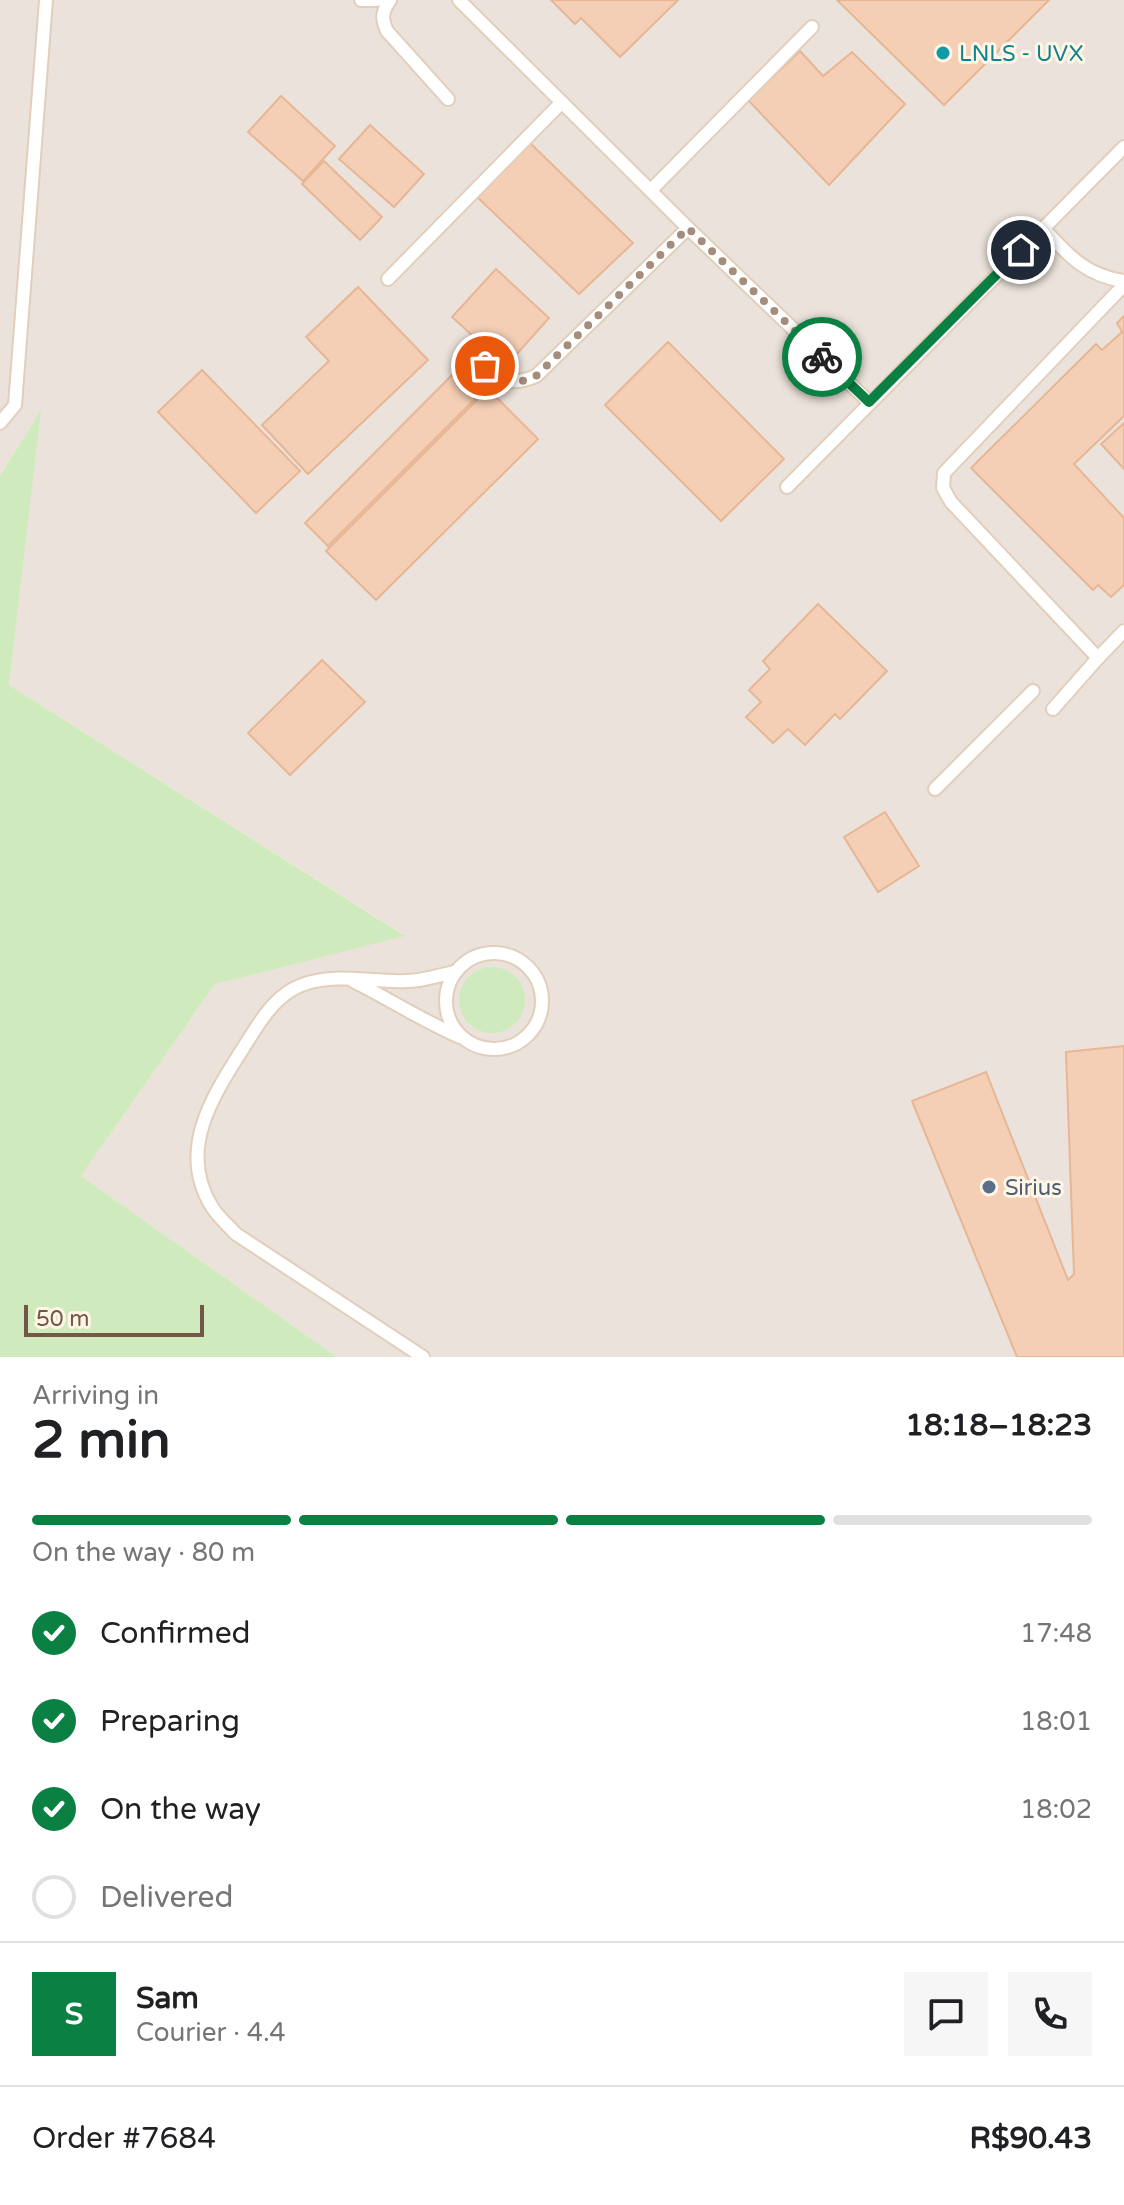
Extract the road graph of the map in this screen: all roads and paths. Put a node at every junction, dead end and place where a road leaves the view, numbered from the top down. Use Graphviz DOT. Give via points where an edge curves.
graph roads {
  1 [pos="46,0"];
  2 [pos="361,0"];
  3 [pos="377,0"];
  4 [pos="390,0"];
  5 [pos="459,0"];
  6 [pos="812,27"];
  7 [pos="448,99"];
  8 [pos="562,102"];
  9 [pos="1124,147"];
  10 [pos="651,190"];
  11 [pos="688,228"];
  12 [pos="1043,228"];
  13 [pos="388,279"];
  14 [pos="1124,283"];
  15 [pos="466,350"];
  16 [pos="869,402"];
  17 [pos="0,423"];
  18 [pos="787,487"];
  19 [pos="1124,631"];
  20 [pos="1098,658"];
  21 [pos="1033,691"];
  22 [pos="1053,709"];
  23 [pos="935,789"];
  24 [pos="455,972"];
  25 [pos="346,978"];
  26 [pos="463,1038"];
  27 [pos="423,1357"];
  1 -- 17 [label="lane" via="15,405"];
  2 -- 3 [label="lane"];
  4 -- 7 [label="lane" via="382,11 387,31"];
  5 -- 8 [label="lane"];
  6 -- 10 [label="lane"];
  8 -- 10 [label="lane"];
  8 -- 13 [label="lane"];
  9 -- 12 [label="lane"];
  10 -- 11 [label="lane"];
  11 -- 15 [label="lane" via="536,376 518,383 503,381"];
  11 -- 16 [label="lane"];
  12 -- 14 [label="lane" via="1085,268"];
  12 -- 16 [label="lane"];
  14 -- 20 [label="lane" via="944,473 943,488 951,502"];
  16 -- 18 [label="lane"];
  19 -- 20 [label="lane"];
  20 -- 22 [label="lane"];
  21 -- 23 [label="lane"];
  24 -- 25 [label="lane" via="412,981"];
  24 -- 26 [label="lane" via="445,998 452,1025"];
  24 -- 26 [label="lane" via="482,954 506,954 528,966 542,995 542,1011 524,1039 493,1049"];
  25 -- 26 [label="lane"];
  25 -- 27 [label="lane" via="321,979 291,990 265,1014 207,1109 198,1138 198,1169 213,1209 236,1234"];
}
